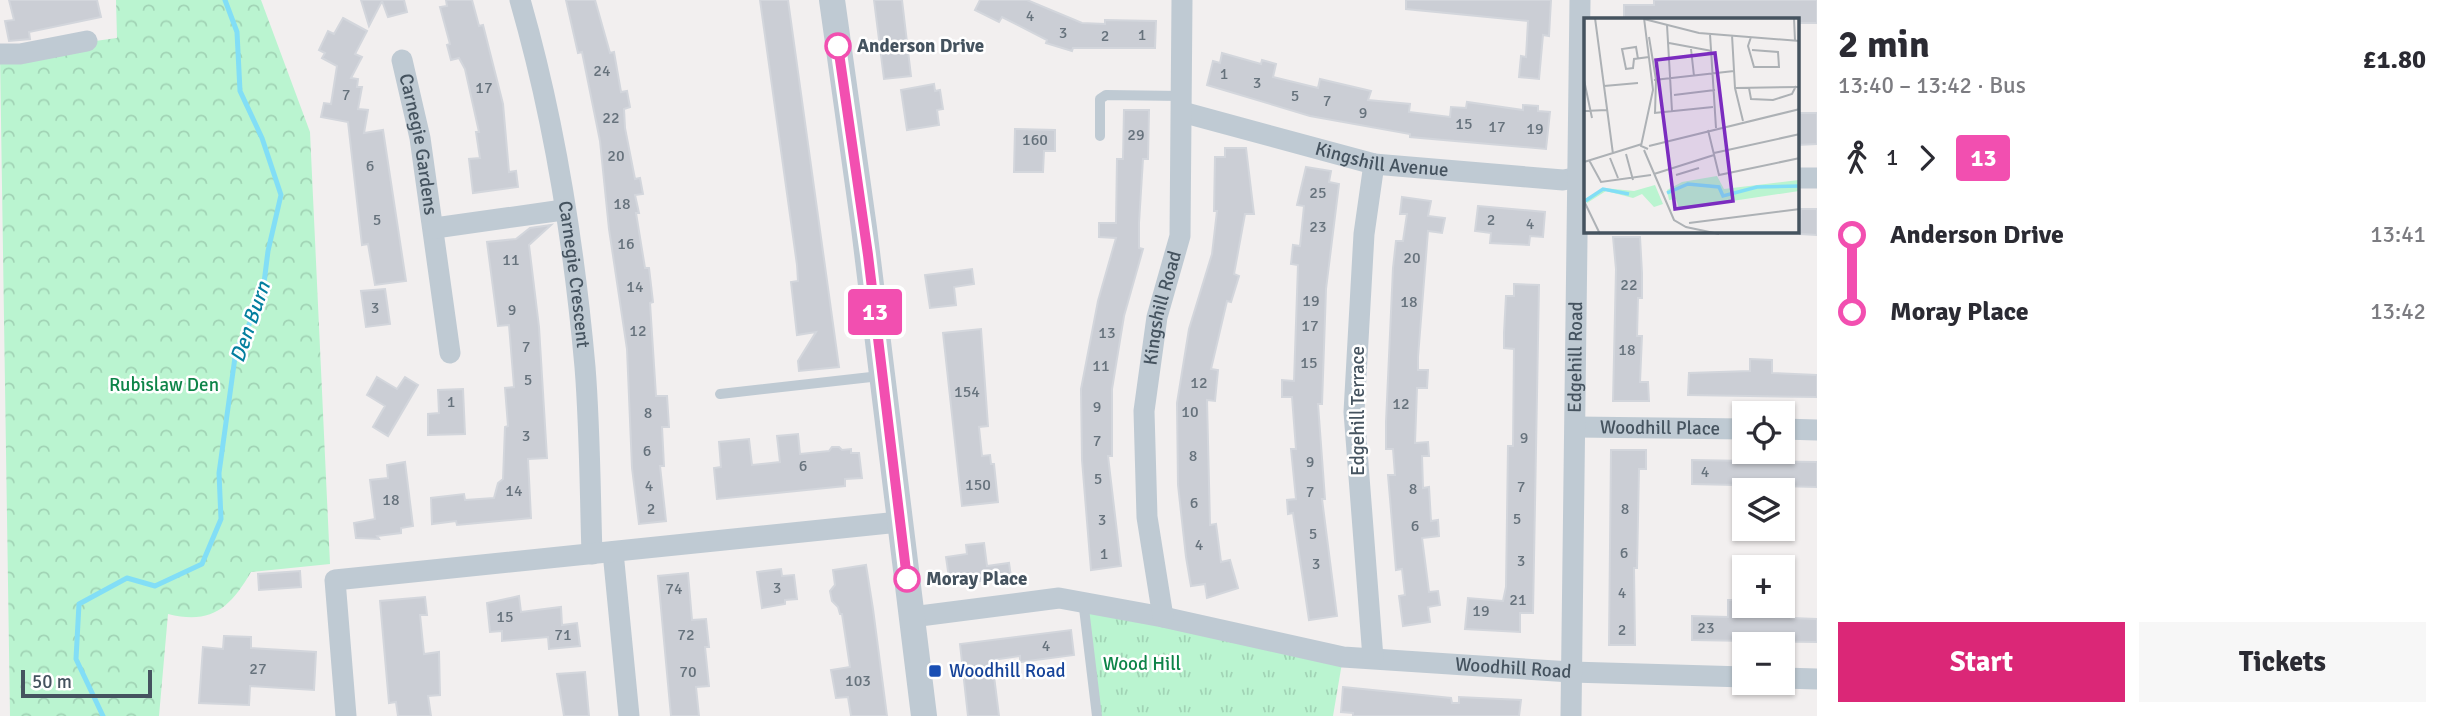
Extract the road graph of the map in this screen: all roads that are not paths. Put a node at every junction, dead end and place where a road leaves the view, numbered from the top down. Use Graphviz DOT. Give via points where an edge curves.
graph roads {
  1 [pos="520,0"];
  2 [pos="832,0"];
  3 [pos="1182,0"];
  4 [pos="1580,0"];
  5 [pos="87,41"];
  6 [pos="0,54"];
  7 [pos="402,60"];
  8 [pos="1182,104"];
  9 [pos="1100,136"];
  10 [pos="1374,164"];
  11 [pos="1583,176"];
  12 [pos="564,210"];
  13 [pos="435,228"];
  14 [pos="450,353"];
  15 [pos="883,376"];
  16 [pos="720,394"];
  17 [pos="1576,427"];
  18 [pos="1732,429"];
  19 [pos="1795,429"];
  20 [pos="1817,430"];
  21 [pos="899,522"];
  22 [pos="603,553"];
  23 [pos="1083,600"];
  24 [pos="912,617"];
  25 [pos="1163,617"];
  26 [pos="1373,658"];
  27 [pos="1571,672"];
  28 [pos="1732,677"];
  29 [pos="1795,678"];
  30 [pos="1817,679"];
  31 [pos="346,716"];
  32 [pos="629,716"];
  33 [pos="924,716"];
  34 [pos="1097,716"];
  35 [pos="1571,716"];
  1 -- 12 [label="street, Carnegie Crescent" via="550,124"];
  2 -- 15 [label="street"];
  3 -- 8 [label="street, Kingshill Road"];
  4 -- 11 [label="street, Edgehill Road"];
  5 -- 6 [label="street"];
  7 -- 13 [label="street, Carnegie Gardens"];
  8 -- 9 [label="lane" via="1106,95 1100,99"];
  8 -- 10 [label="street, Kingshill Avenue"];
  8 -- 25 [label="street, Kingshill Road" via="1180,236 1157,317 1144,411 1147,517"];
  10 -- 11 [label="street, Kingshill Avenue" via="1563,180"];
  10 -- 26 [label="street, Edgehill Terrace" via="1363,245 1354,412"];
  11 -- 17 [label="street, Edgehill Road"];
  12 -- 13 [label="street, Carnegie Gardens"];
  12 -- 22 [label="street, Carnegie Crescent"];
  13 -- 14 [label="street, Carnegie Gardens"];
  15 -- 16 [label="lane"];
  15 -- 21 [label="street"];
  17 -- 18 [label="street, Woodhill Place"];
  17 -- 27 [label="street, Edgehill Road"];
  19 -- 20 [label="street"];
  21 -- 22 [label="street"];
  21 -- 24 [label="street"];
  22 -- 31 [label="street" via="335,580"];
  22 -- 32 [label="street, Carnegie Crescent"];
  23 -- 24 [label="street, Woodhill Road" via="1059,598"];
  23 -- 25 [label="street, Woodhill Road"];
  23 -- 34 [label="lane"];
  24 -- 33 [label="street"];
  25 -- 26 [label="street, Woodhill Road" via="1343,657"];
  26 -- 27 [label="street, Woodhill Road"];
  27 -- 28 [label="street, Woodhill Road"];
  27 -- 35 [label="street, Edgehill Road"];
  29 -- 30 [label="street"];
}
